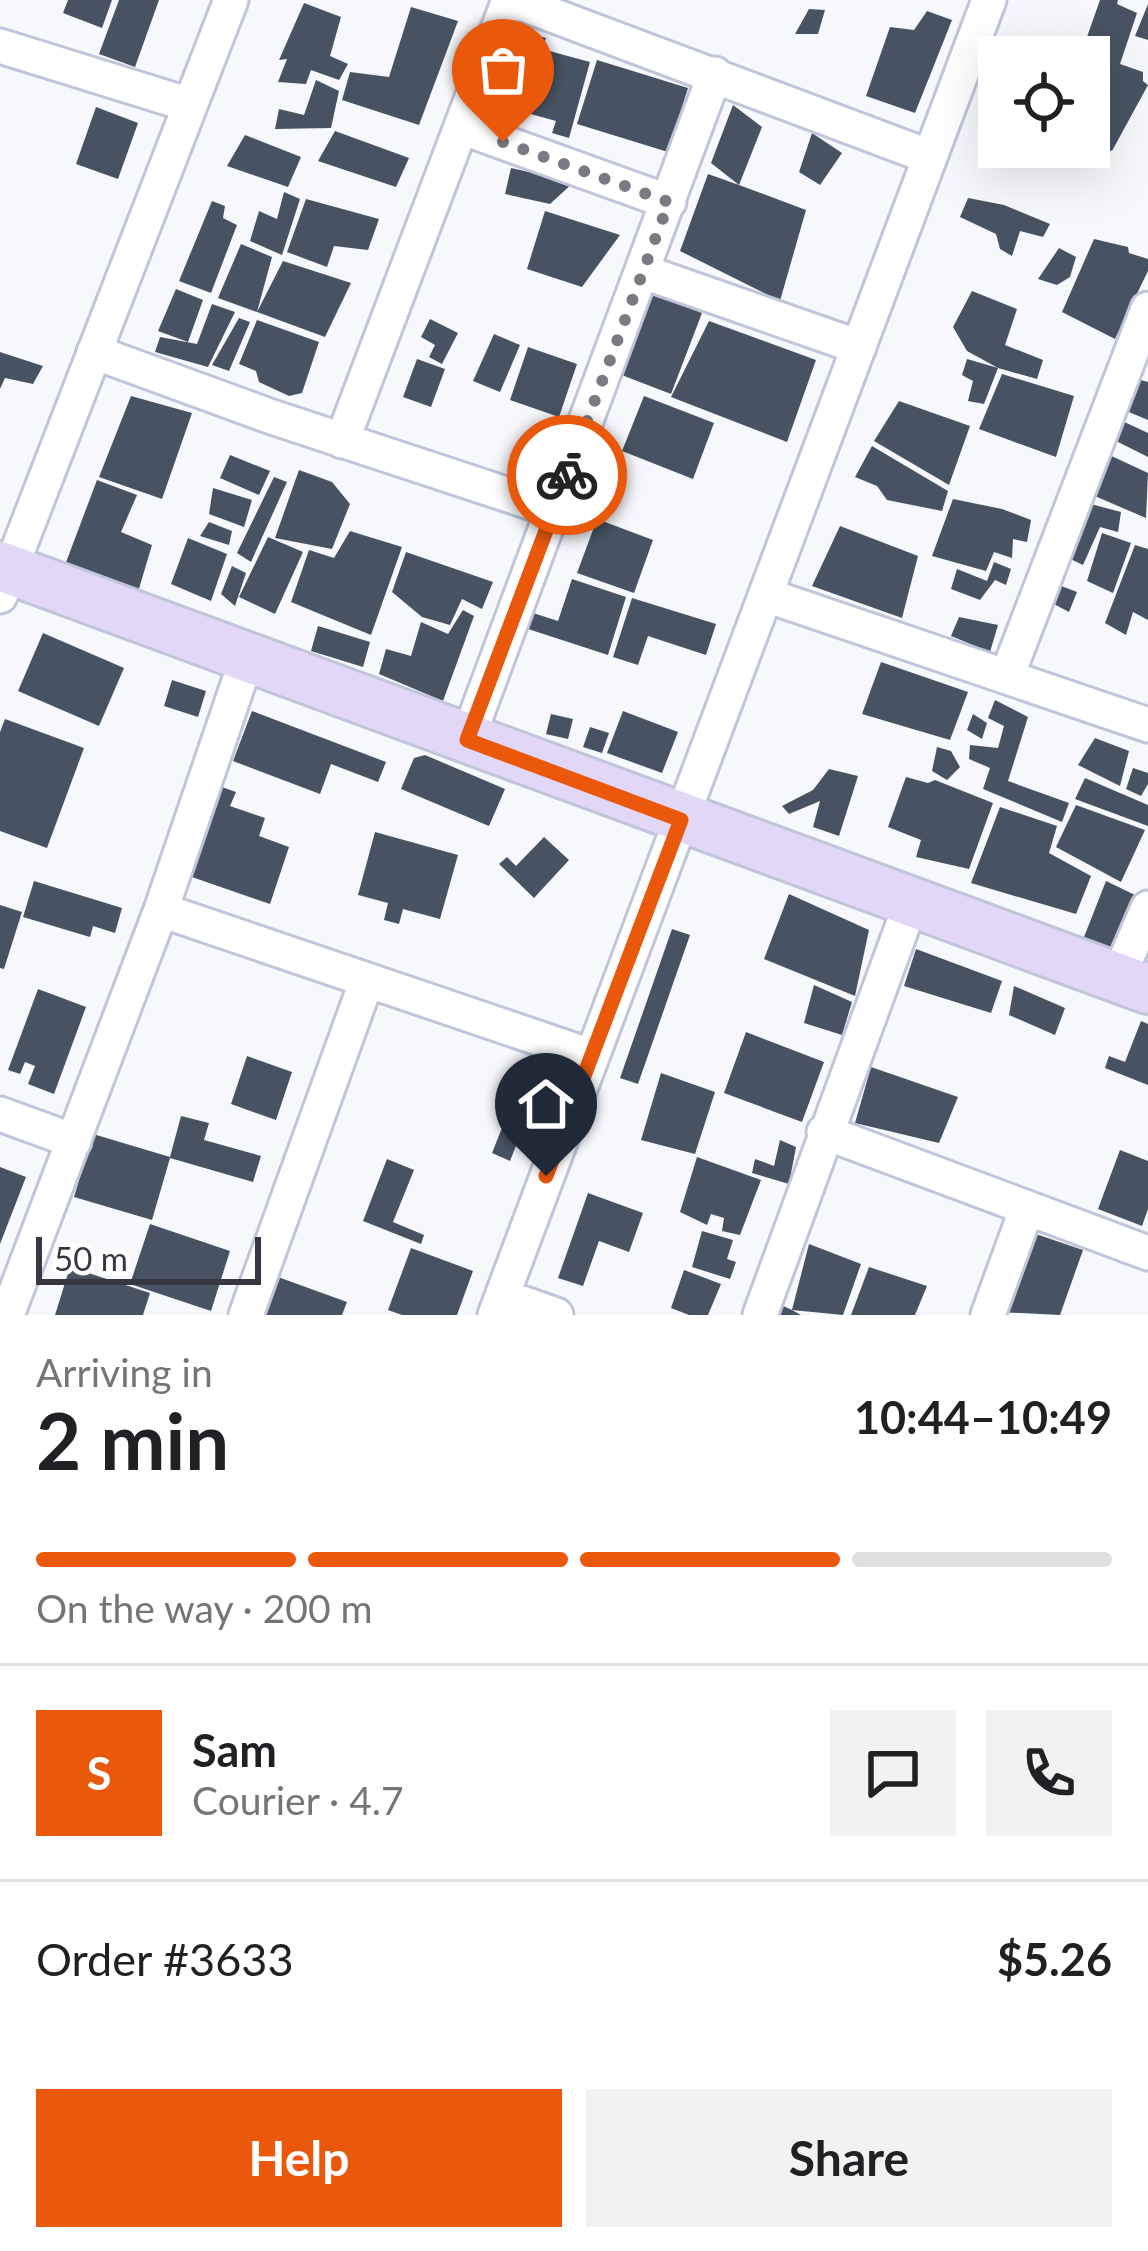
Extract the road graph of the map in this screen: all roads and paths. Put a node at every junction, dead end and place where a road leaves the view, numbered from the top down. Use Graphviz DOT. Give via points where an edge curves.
graph roads {
  1 [pos="231,0"];
  2 [pos="511,0"];
  3 [pos="988,0"];
  4 [pos="0,46"];
  5 [pos="715,74"];
  6 [pos="190,105"];
  7 [pos="461,127"];
  8 [pos="930,158"];
  9 [pos="669,202"];
  10 [pos="644,272"];
  11 [pos="1148,309"];
  12 [pos="859,347"];
  13 [pos="94,352"];
  14 [pos="342,440"];
  15 [pos="554,510"];
  16 [pos="3,577"];
  17 [pos="766,595"];
  18 [pos="247,658"];
  19 [pos="1007,676"];
  20 [pos="1148,725"];
  21 [pos="467,740"];
  22 [pos="681,820"];
  23 [pos="911,903"];
  24 [pos="1148,908"];
  25 [pos="161,910"];
  26 [pos="367,980"];
  27 [pos="1133,984"];
  28 [pos="591,1056"];
  29 [pos="0,1114"];
  30 [pos="824,1132"];
  31 [pos="74,1141"];
  32 [pos="1027,1208"];
  33 [pos="1148,1253"];
  34 [pos="498,1306"];
  35 [pos="7,1315"];
  36 [pos="246,1315"];
  37 [pos="556,1315"];
  38 [pos="760,1315"];
  39 [pos="988,1315"];
  1 -- 6 [label="street"];
  2 -- 5 [label="street"];
  2 -- 7 [label="street"];
  3 -- 8 [label="street"];
  4 -- 6 [label="street"];
  5 -- 8 [label="street"];
  5 -- 9 [label="street"];
  6 -- 13 [label="street"];
  7 -- 9 [label="street"];
  7 -- 14 [label="street"];
  8 -- 12 [label="street"];
  9 -- 10 [label="street"];
  10 -- 12 [label="street"];
  10 -- 15 [label="street"];
  11 -- 19 [label="street"];
  12 -- 17 [label="street"];
  13 -- 14 [label="street"];
  13 -- 16 [label="street"];
  14 -- 15 [label="street"];
  15 -- 21 [label="street"];
  16 -- 18 [label="main road"];
  17 -- 19 [label="street"];
  17 -- 22 [label="street"];
  18 -- 21 [label="main road"];
  18 -- 25 [label="street"];
  19 -- 20 [label="street"];
  21 -- 22 [label="main road"];
  22 -- 23 [label="main road"];
  22 -- 28 [label="street"];
  23 -- 27 [label="main road"];
  23 -- 30 [label="street"];
  24 -- 27 [label="street"];
  25 -- 26 [label="street"];
  25 -- 31 [label="street"];
  26 -- 28 [label="street"];
  26 -- 36 [label="street"];
  28 -- 34 [label="street"];
  29 -- 31 [label="street"];
  30 -- 32 [label="street"];
  30 -- 38 [label="street"];
  31 -- 35 [label="street"];
  32 -- 33 [label="street"];
  32 -- 39 [label="street"];
  34 -- 37 [label="street"];
}
